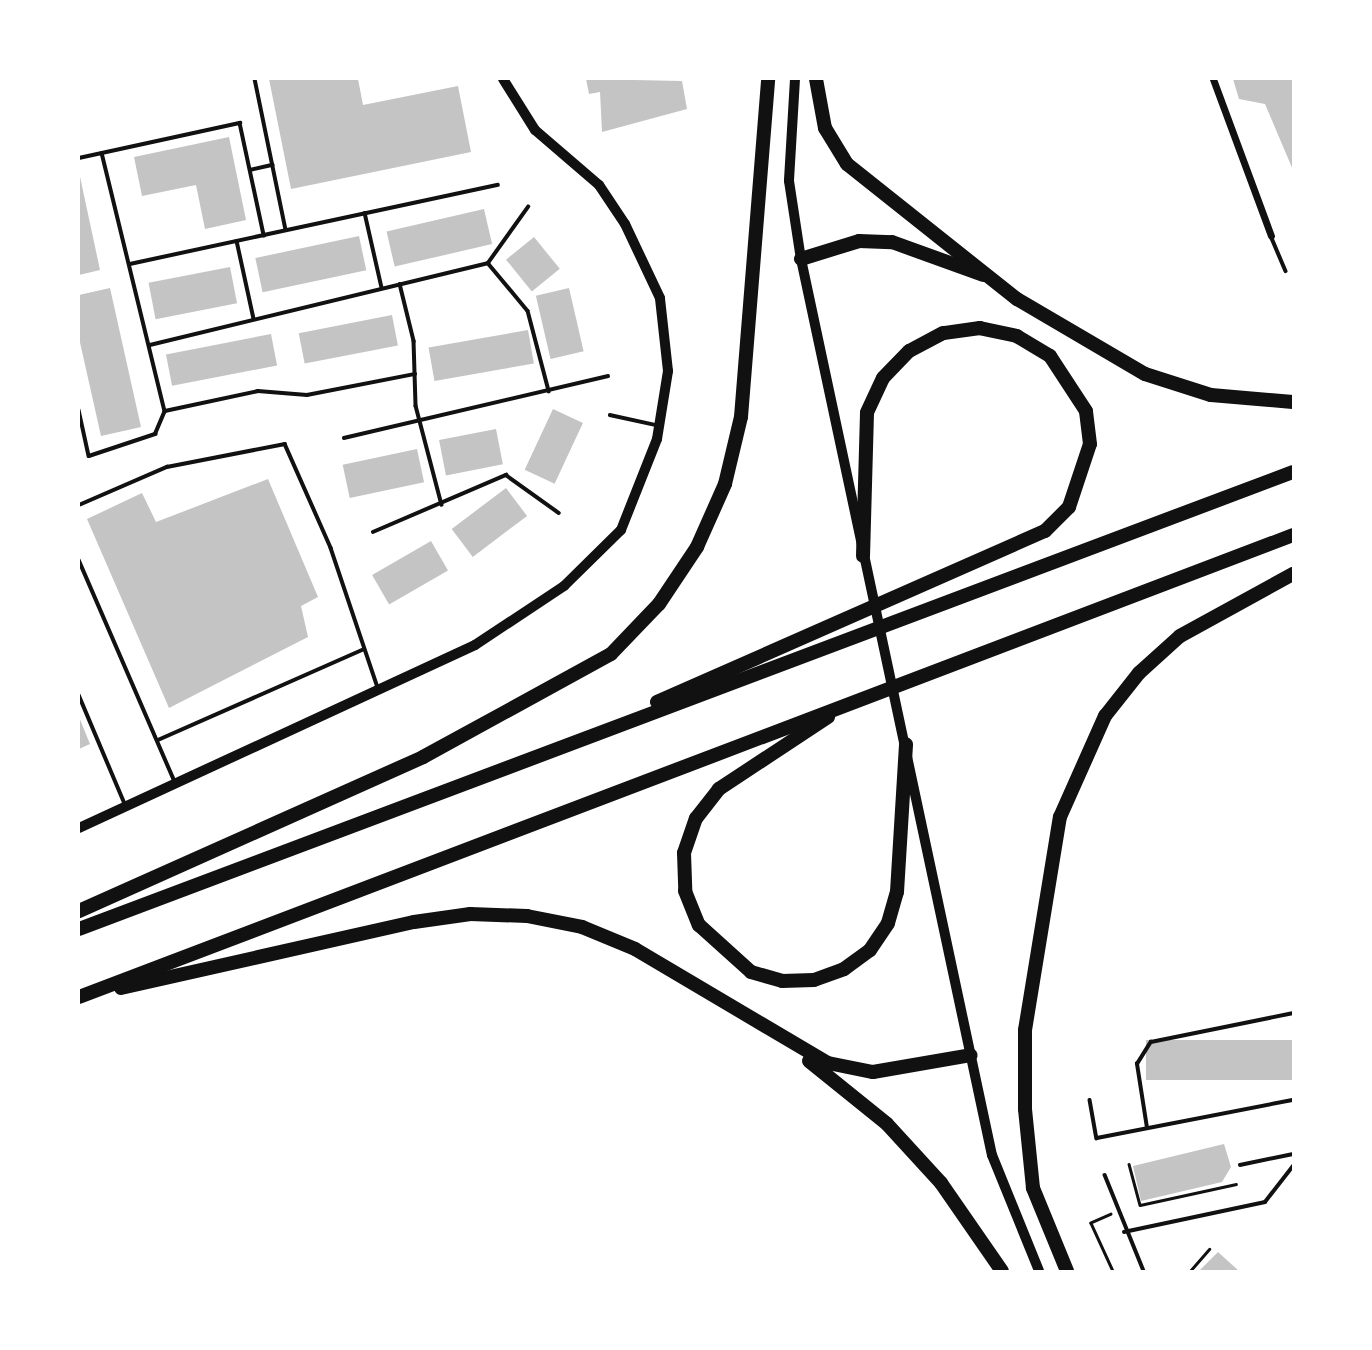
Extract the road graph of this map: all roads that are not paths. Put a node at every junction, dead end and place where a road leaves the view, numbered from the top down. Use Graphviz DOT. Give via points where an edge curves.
graph roads {
  1 [pos="255,79"];
  2 [pos="503,79"];
  3 [pos="768,79"];
  4 [pos="795,79"];
  5 [pos="816,79"];
  6 [pos="1213,79"];
  7 [pos="102,153"];
  8 [pos="79,158"];
  9 [pos="273,165"];
  10 [pos="250,170"];
  11 [pos="498,185"];
  12 [pos="528,207"];
  13 [pos="365,213"];
  14 [pos="286,230"];
  15 [pos="264,234"];
  16 [pos="1271,236"];
  17 [pos="237,241"];
  18 [pos="801,259"];
  19 [pos="488,263"];
  20 [pos="130,264"];
  21 [pos="1286,271"];
  22 [pos="991,278"];
  23 [pos="400,284"];
  24 [pos="383,288"];
  25 [pos="254,320"];
  26 [pos="150,345"];
  27 [pos="415,374"];
  28 [pos="608,376"];
  29 [pos="549,391"];
  30 [pos="1293,401"];
  31 [pos="79,410"];
  32 [pos="165,411"];
  33 [pos="610,415"];
  34 [pos="420,423"];
  35 [pos="659,425"];
  36 [pos="344,438"];
  37 [pos="1293,472"];
  38 [pos="79,505"];
  39 [pos="442,505"];
  40 [pos="559,513"];
  41 [pos="373,532"];
  42 [pos="1293,535"];
  43 [pos="863,556"];
  44 [pos="79,561"];
  45 [pos="1293,575"];
  46 [pos="364,649"];
  47 [pos="378,690"];
  48 [pos="79,695"];
  49 [pos="848,704"];
  50 [pos="158,741"];
  51 [pos="906,744"];
  52 [pos="511,766"];
  53 [pos="176,783"];
  54 [pos="126,806"];
  55 [pos="79,828"];
  56 [pos="79,911"];
  57 [pos="79,929"];
  58 [pos="79,997"];
  59 [pos="1293,1013"];
  60 [pos="786,1043"];
  61 [pos="971,1055"];
  62 [pos="1090,1100"];
  63 [pos="1293,1100"];
  64 [pos="1147,1128"];
  65 [pos="1293,1154"];
  66 [pos="1240,1165"];
  67 [pos="1293,1167"];
  68 [pos="1105,1175"];
  69 [pos="1124,1232"];
  70 [pos="1002,1271"];
  71 [pos="1039,1271"];
  72 [pos="1067,1271"];
  73 [pos="1144,1271"];
  1 -- 9 [label="lane"];
  2 -- 35 [label="street" via="534,130 598,185 646,266 660,298 668,371"];
  3 -- 56 [label="highway" via="741,417 719,496 697,547 659,604 611,654 423,757"];
  4 -- 18 [label="main road" via="789,181"];
  5 -- 22 [label="highway" via="825,128 847,164"];
  6 -- 16 [label="street"];
  7 -- 8 [label="lane"];
  7 -- 10 [label="lane" via="240,123"];
  7 -- 20 [label="lane"];
  9 -- 10 [label="lane"];
  9 -- 14 [label="lane"];
  10 -- 15 [label="lane"];
  11 -- 13 [label="lane"];
  12 -- 19 [label="lane"];
  13 -- 14 [label="lane"];
  13 -- 24 [label="lane"];
  14 -- 15 [label="lane"];
  15 -- 17 [label="lane"];
  16 -- 21 [label="lane"];
  17 -- 20 [label="lane"];
  17 -- 25 [label="lane"];
  18 -- 22 [label="highway" via="859,241 892,242"];
  18 -- 43 [label="main road"];
  19 -- 23 [label="lane"];
  19 -- 29 [label="lane" via="528,311"];
  20 -- 26 [label="lane"];
  22 -- 30 [label="highway" via="1145,374 1211,395"];
  23 -- 24 [label="lane"];
  23 -- 27 [label="lane"];
  24 -- 25 [label="lane"];
  25 -- 26 [label="lane"];
  26 -- 32 [label="lane"];
  27 -- 32 [label="lane" via="307,395 258,391"];
  27 -- 34 [label="lane"];
  28 -- 29 [label="lane"];
  29 -- 34 [label="lane"];
  31 -- 32 [label="lane" via="89,456 155,433"];
  33 -- 35 [label="lane"];
  34 -- 36 [label="lane"];
  34 -- 39 [label="lane"];
  35 -- 47 [label="street" via="650,469 621,530 595,558 475,645"];
  37 -- 52 [label="highway"];
  38 -- 46 [label="lane" via="167,467 285,444 331,548"];
  39 -- 40 [label="lane" via="506,475"];
  39 -- 41 [label="lane"];
  42 -- 49 [label="highway"];
  43 -- 51 [label="main road"];
  43 -- 52 [label="highway" via="867,413 883,378 909,351 931,339 980,328 1017,336 1050,356 1081,401 1090,444 1069,507 1045,531"];
  44 -- 50 [label="lane"];
  45 -- 72 [label="highway" via="1201,623 1139,673 1085,752 1060,817 1025,1030 1025,1109 1033,1188"];
  46 -- 47 [label="lane"];
  46 -- 50 [label="lane"];
  47 -- 53 [label="street"];
  48 -- 54 [label="lane"];
  49 -- 51 [label="highway" via="719,789 696,818 684,853 685,891 699,926 751,972 782,981 814,980 853,963 888,923 897,892"];
  49 -- 58 [label="highway"];
  50 -- 53 [label="lane"];
  51 -- 61 [label="main road"];
  52 -- 57 [label="highway"];
  53 -- 54 [label="street"];
  54 -- 55 [label="street"];
  58 -- 60 [label="highway" via="414,922 470,914 527,916 582,927 635,949"];
  59 -- 64 [label="lane" via="1151,1042 1137,1064"];
  60 -- 61 [label="highway" via="828,1063 873,1072"];
  60 -- 70 [label="highway" via="887,1124 941,1183"];
  61 -- 71 [label="main road" via="992,1155"];
  62 -- 64 [label="lane" via="1097,1138"];
  63 -- 64 [label="lane"];
  65 -- 66 [label="lane"];
  67 -- 69 [label="lane" via="1265,1202"];
  68 -- 69 [label="lane"];
  69 -- 73 [label="lane"];
}
